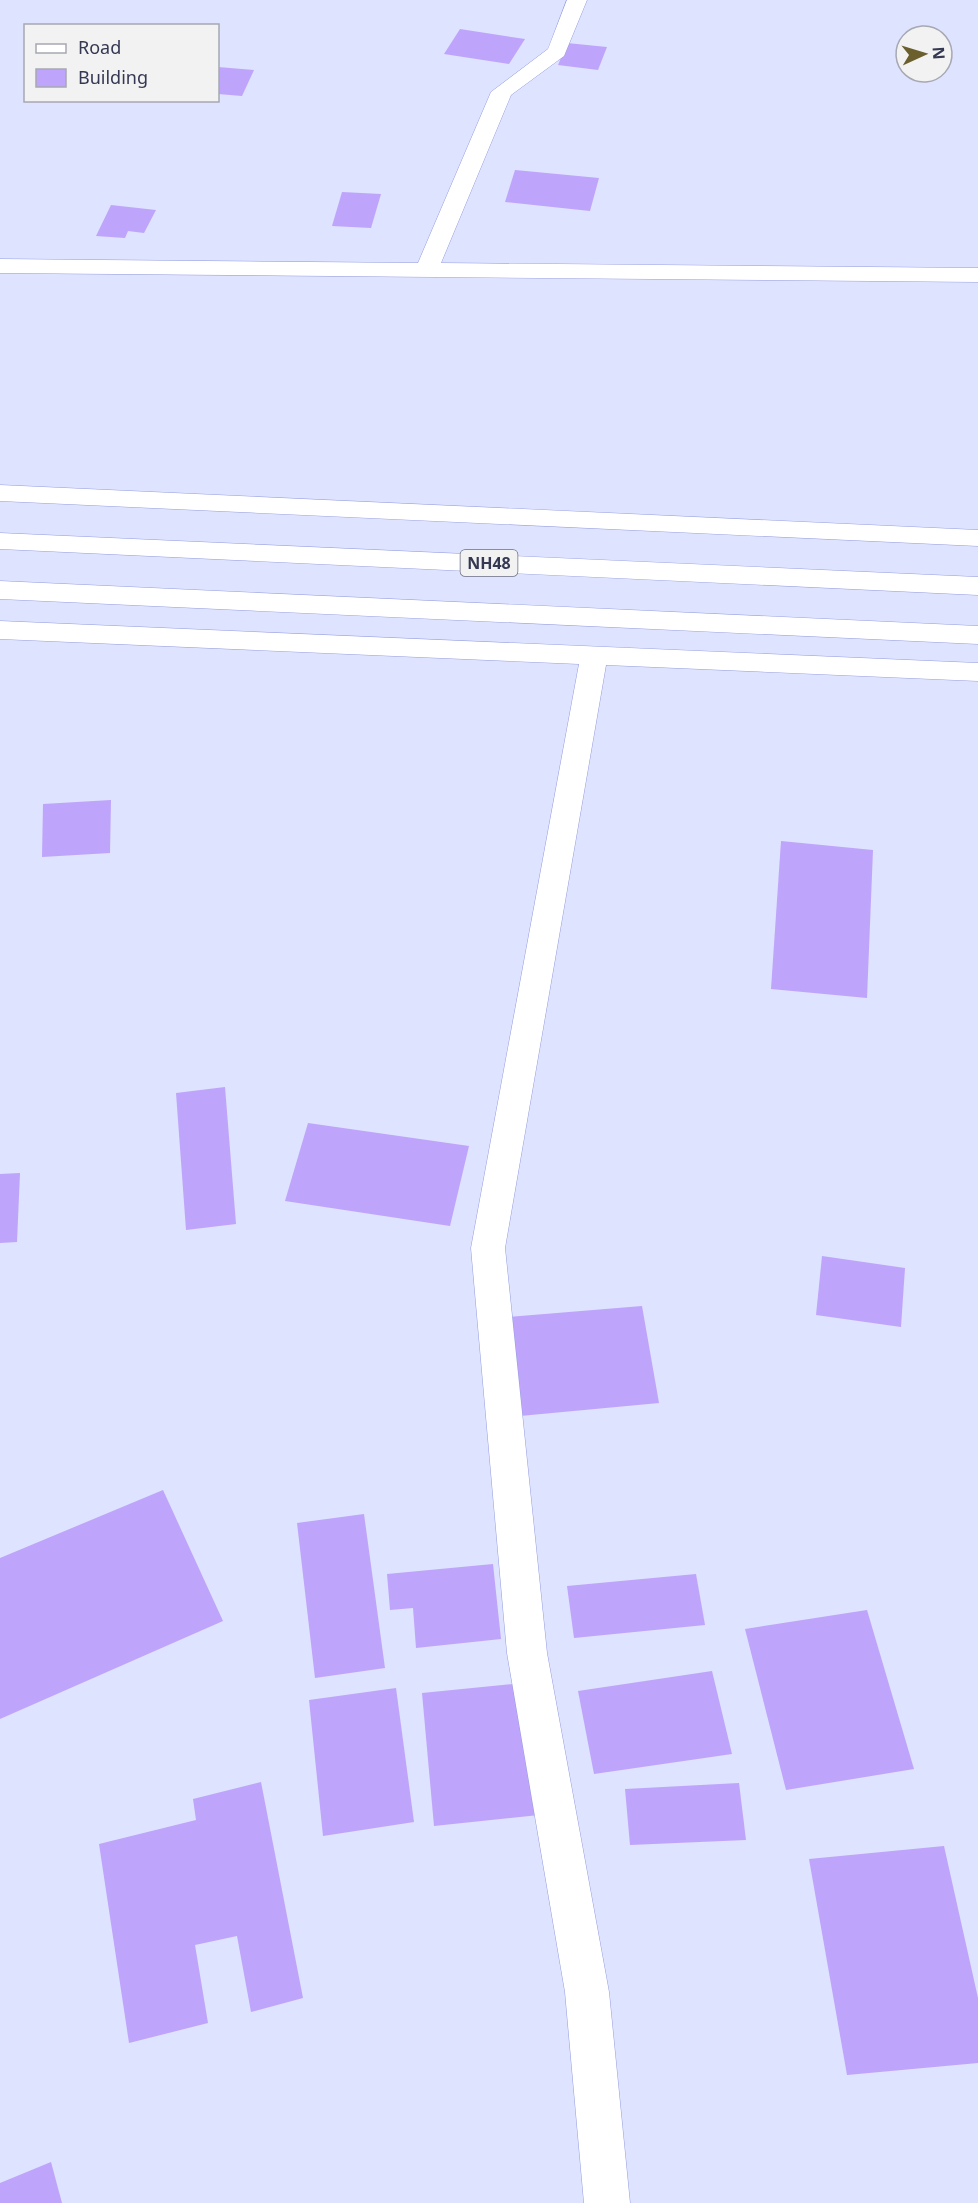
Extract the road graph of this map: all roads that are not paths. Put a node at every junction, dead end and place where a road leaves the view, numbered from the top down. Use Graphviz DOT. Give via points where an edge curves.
graph roads {
  1 [pos="577,0"];
  2 [pos="0,266"];
  3 [pos="426,271"];
  4 [pos="978,275"];
  5 [pos="0,493"];
  6 [pos="978,538"];
  7 [pos="0,541"];
  8 [pos="978,586"];
  9 [pos="0,590"];
  10 [pos="0,630"];
  11 [pos="978,635"];
  12 [pos="594,657"];
  13 [pos="978,672"];
  14 [pos="607,2203"];
  1 -- 3 [label="main road" via="557,52 502,92"];
  2 -- 3 [label="main road"];
  3 -- 4 [label="main road"];
  5 -- 6 [label="main road"];
  7 -- 8 [label="main road, NH48"];
  9 -- 11 [label="main road"];
  10 -- 12 [label="main road"];
  12 -- 13 [label="main road"];
  12 -- 14 [label="main road" via="488,1248 527,1653 587,1992"];
}
